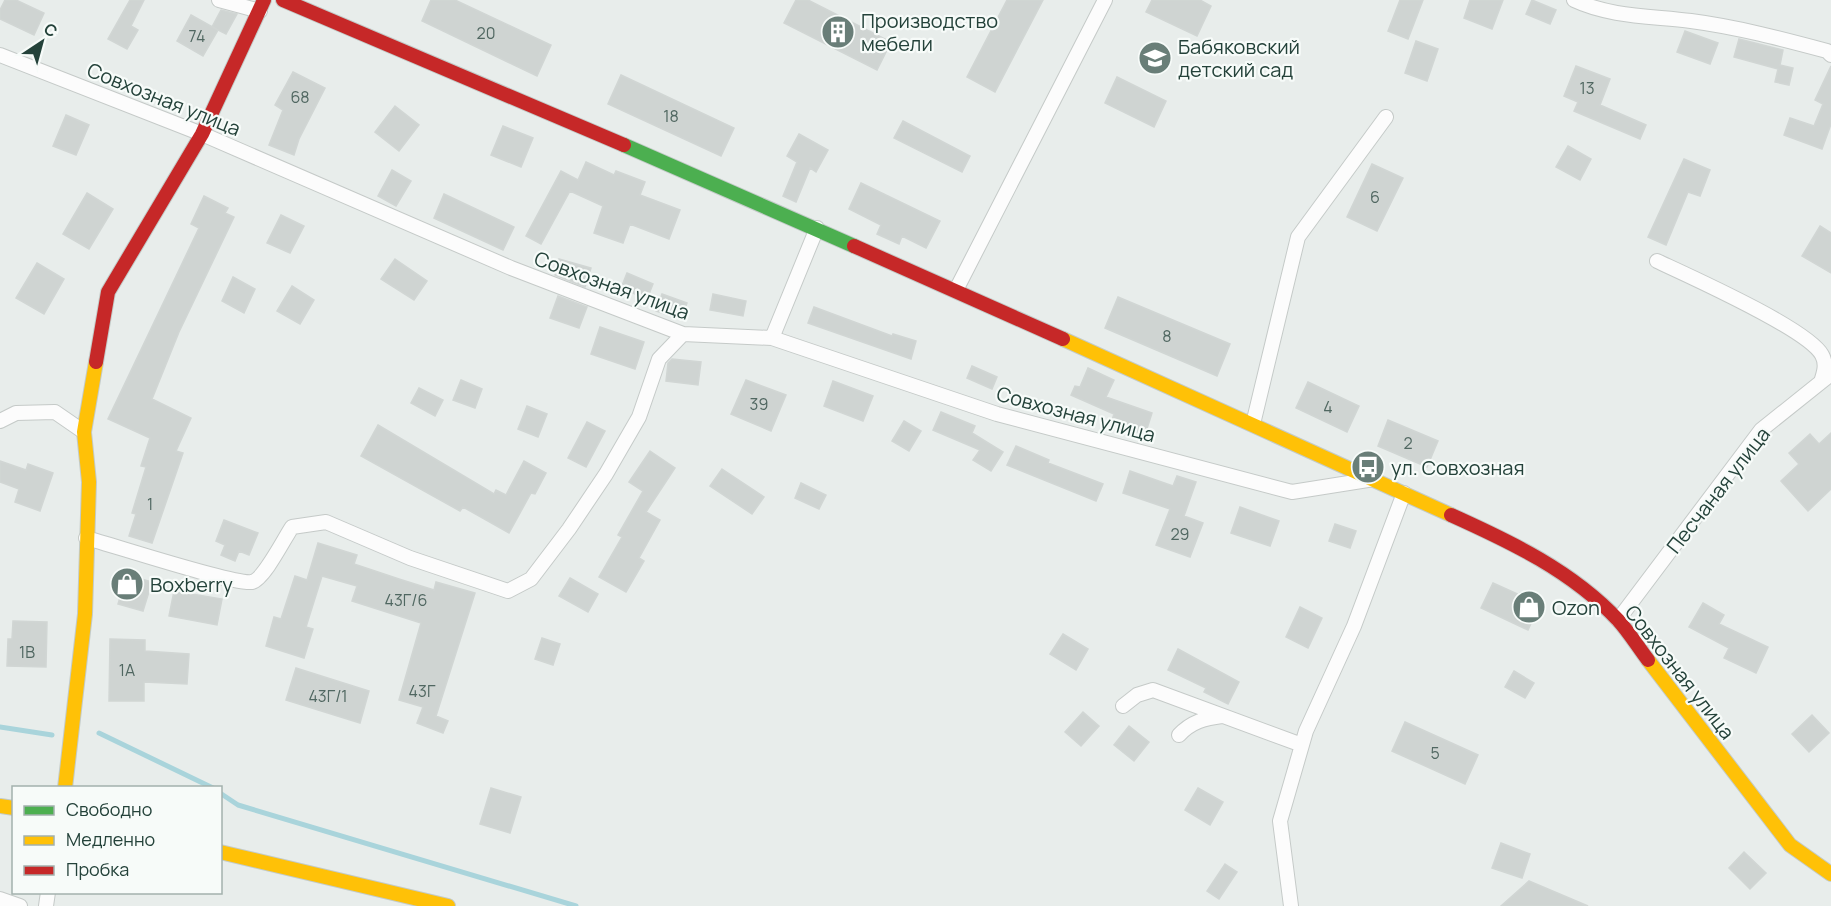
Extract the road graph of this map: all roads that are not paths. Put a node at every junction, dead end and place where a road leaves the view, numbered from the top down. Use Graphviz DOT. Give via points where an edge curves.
graph roads {
  1 [pos="219,0"];
  2 [pos="283,0"];
  3 [pos="1105,0"];
  4 [pos="1574,0"];
  5 [pos="262,5"];
  6 [pos="0,55"];
  7 [pos="1831,55"];
  8 [pos="1386,117"];
  9 [pos="202,134"];
  10 [pos="817,228"];
  11 [pos="1657,261"];
  12 [pos="956,291"];
  13 [pos="683,334"];
  14 [pos="772,338"];
  15 [pos="1826,378"];
  16 [pos="0,421"];
  17 [pos="1253,424"];
  18 [pos="84,432"];
  19 [pos="1375,479"];
  20 [pos="1404,493"];
  21 [pos="86,538"];
  22 [pos="1618,620"];
  23 [pos="1123,706"];
  24 [pos="1225,716"];
  25 [pos="1179,735"];
  26 [pos="1302,745"];
  27 [pos="64,786"];
  28 [pos="222,852"];
  29 [pos="1831,874"];
  30 [pos="0,899"];
  31 [pos="20,906"];
  32 [pos="448,906"];
  33 [pos="1291,906"];
  1 -- 5 [label="street"];
  2 -- 10 [label="main road, Совхозная улица"];
  3 -- 12 [label="street"];
  4 -- 7 [label="street" via="1594,10 1761,33"];
  5 -- 9 [label="main road"];
  6 -- 9 [label="street, Совхозная улица"];
  8 -- 17 [label="street" via="1298,237"];
  9 -- 13 [label="street, Совхозная улица" via="511,268"];
  9 -- 18 [label="main road" via="108,292"];
  10 -- 12 [label="main road, Совхозная улица"];
  10 -- 14 [label="street"];
  11 -- 15 [label="street" via="1760,311 1813,345 1822,355"];
  12 -- 17 [label="main road, Совхозная улица"];
  13 -- 14 [label="street, Совхозная улица"];
  13 -- 21 [label="street" via="659,359 639,417 600,483 531,579 508,591 410,558 326,522 292,527 263,575 251,582"];
  14 -- 19 [label="street, Совхозная улица" via="997,414 1292,492"];
  15 -- 22 [label="street, Песчаная улица" via="1761,430"];
  16 -- 18 [label="street" via="16,413 55,412"];
  17 -- 19 [label="main road, Совхозная улица"];
  18 -- 21 [label="main road" via="89,482"];
  19 -- 20 [label="main road, Совхозная улица"];
  20 -- 22 [label="main road, Совхозная улица" via="1512,543 1574,581"];
  20 -- 26 [label="street" via="1354,626"];
  21 -- 27 [label="main road" via="85,614"];
  22 -- 29 [label="main road, Совхозная улица" via="1790,845"];
  23 -- 24 [label="street" via="1137,694 1153,690"];
  24 -- 25 [label="street" via="1205,718"];
  24 -- 26 [label="street"];
  26 -- 33 [label="street" via="1280,821"];
  28 -- 32 [label="main road"];
  30 -- 31 [label="street"];
}
